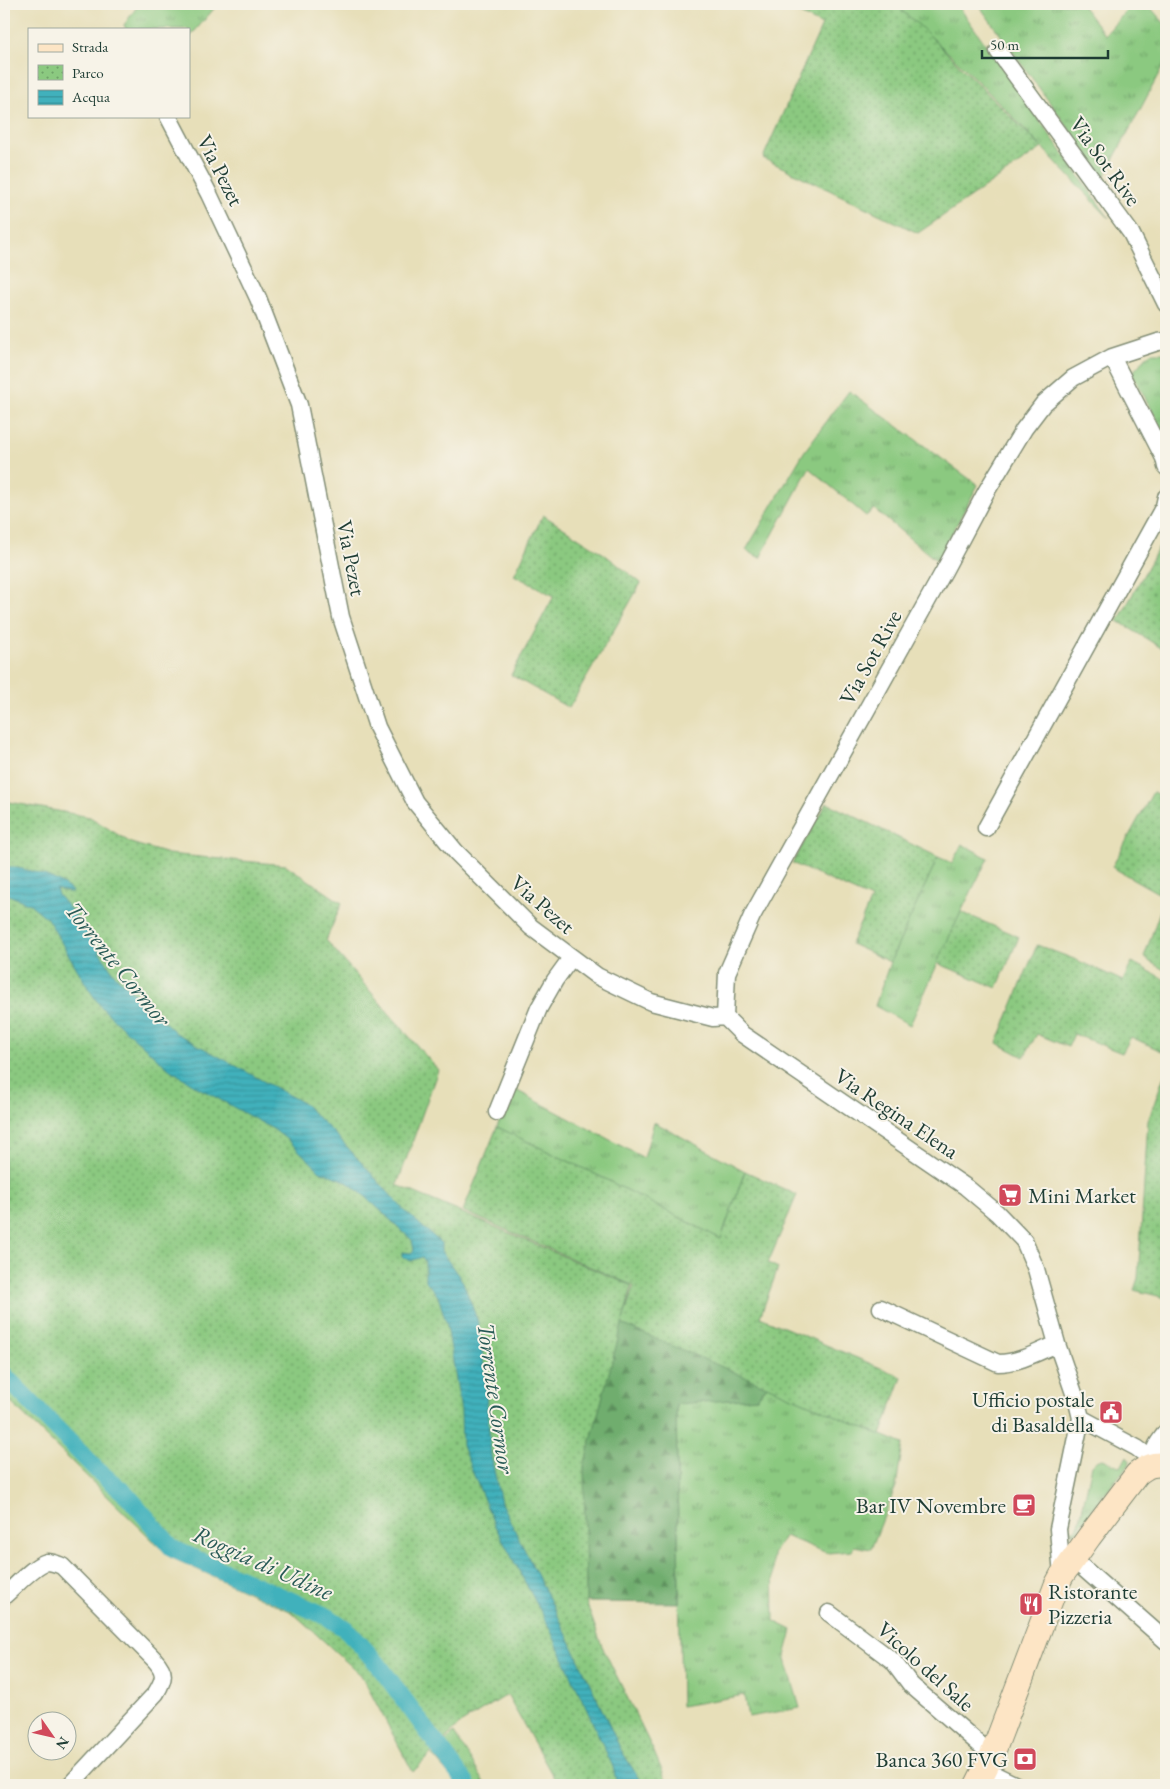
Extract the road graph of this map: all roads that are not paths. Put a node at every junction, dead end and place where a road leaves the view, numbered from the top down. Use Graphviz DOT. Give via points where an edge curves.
graph roads {
  1 [pos="998,51"];
  2 [pos="169,118"];
  3 [pos="1166,304"];
  4 [pos="1166,341"];
  5 [pos="1112,357"];
  6 [pos="1166,467"];
  7 [pos="1166,497"];
  8 [pos="986,828"];
  9 [pos="571,958"];
  10 [pos="725,1017"];
  11 [pos="497,1112"];
  12 [pos="881,1308"];
  13 [pos="1057,1344"];
  14 [pos="1081,1418"];
  15 [pos="1166,1432"];
  16 [pos="1161,1464"];
  17 [pos="1068,1568"];
  18 [pos="4,1596"];
  19 [pos="829,1613"];
  20 [pos="1166,1641"];
  21 [pos="984,1770"];
  22 [pos="70,1785"];
  23 [pos="1016,1785"];
  1 -- 3 [label="street, Via Sot Rive" via="1131,234"];
  2 -- 9 [label="street, Via Pezet" via="258,298 299,405 341,617 377,727 415,802 456,852 531,928"];
  4 -- 5 [label="street, Via Sot Rive"];
  5 -- 6 [label="street"];
  5 -- 10 [label="street, Via Sot Rive" via="1073,378 1043,404 986,492 752,916 727,973"];
  7 -- 8 [label="street" via="1164,506"];
  9 -- 10 [label="street" via="597,976 651,1002 713,1018"];
  9 -- 11 [label="street" via="539,1008"];
  10 -- 13 [label="street, Via Regina Elena" via="742,1034 935,1164 997,1212 1024,1241 1036,1269"];
  12 -- 13 [label="street" via="998,1363 1009,1363"];
  13 -- 14 [label="street, Via Regina Elena"];
  14 -- 16 [label="street"];
  14 -- 17 [label="street" via="1058,1529"];
  15 -- 16 [label="street" via="1154,1448 1154,1455"];
  16 -- 17 [label="main road" via="1147,1466 1137,1474"];
  17 -- 20 [label="street"];
  17 -- 21 [label="main road"];
  18 -- 22 [label="street" via="38,1566 46,1562 62,1566 161,1666 164,1674 156,1692"];
  19 -- 21 [label="street, Vicolo del Sale" via="893,1661"];
  21 -- 23 [label="street, Vicolo del Sale"];
}
